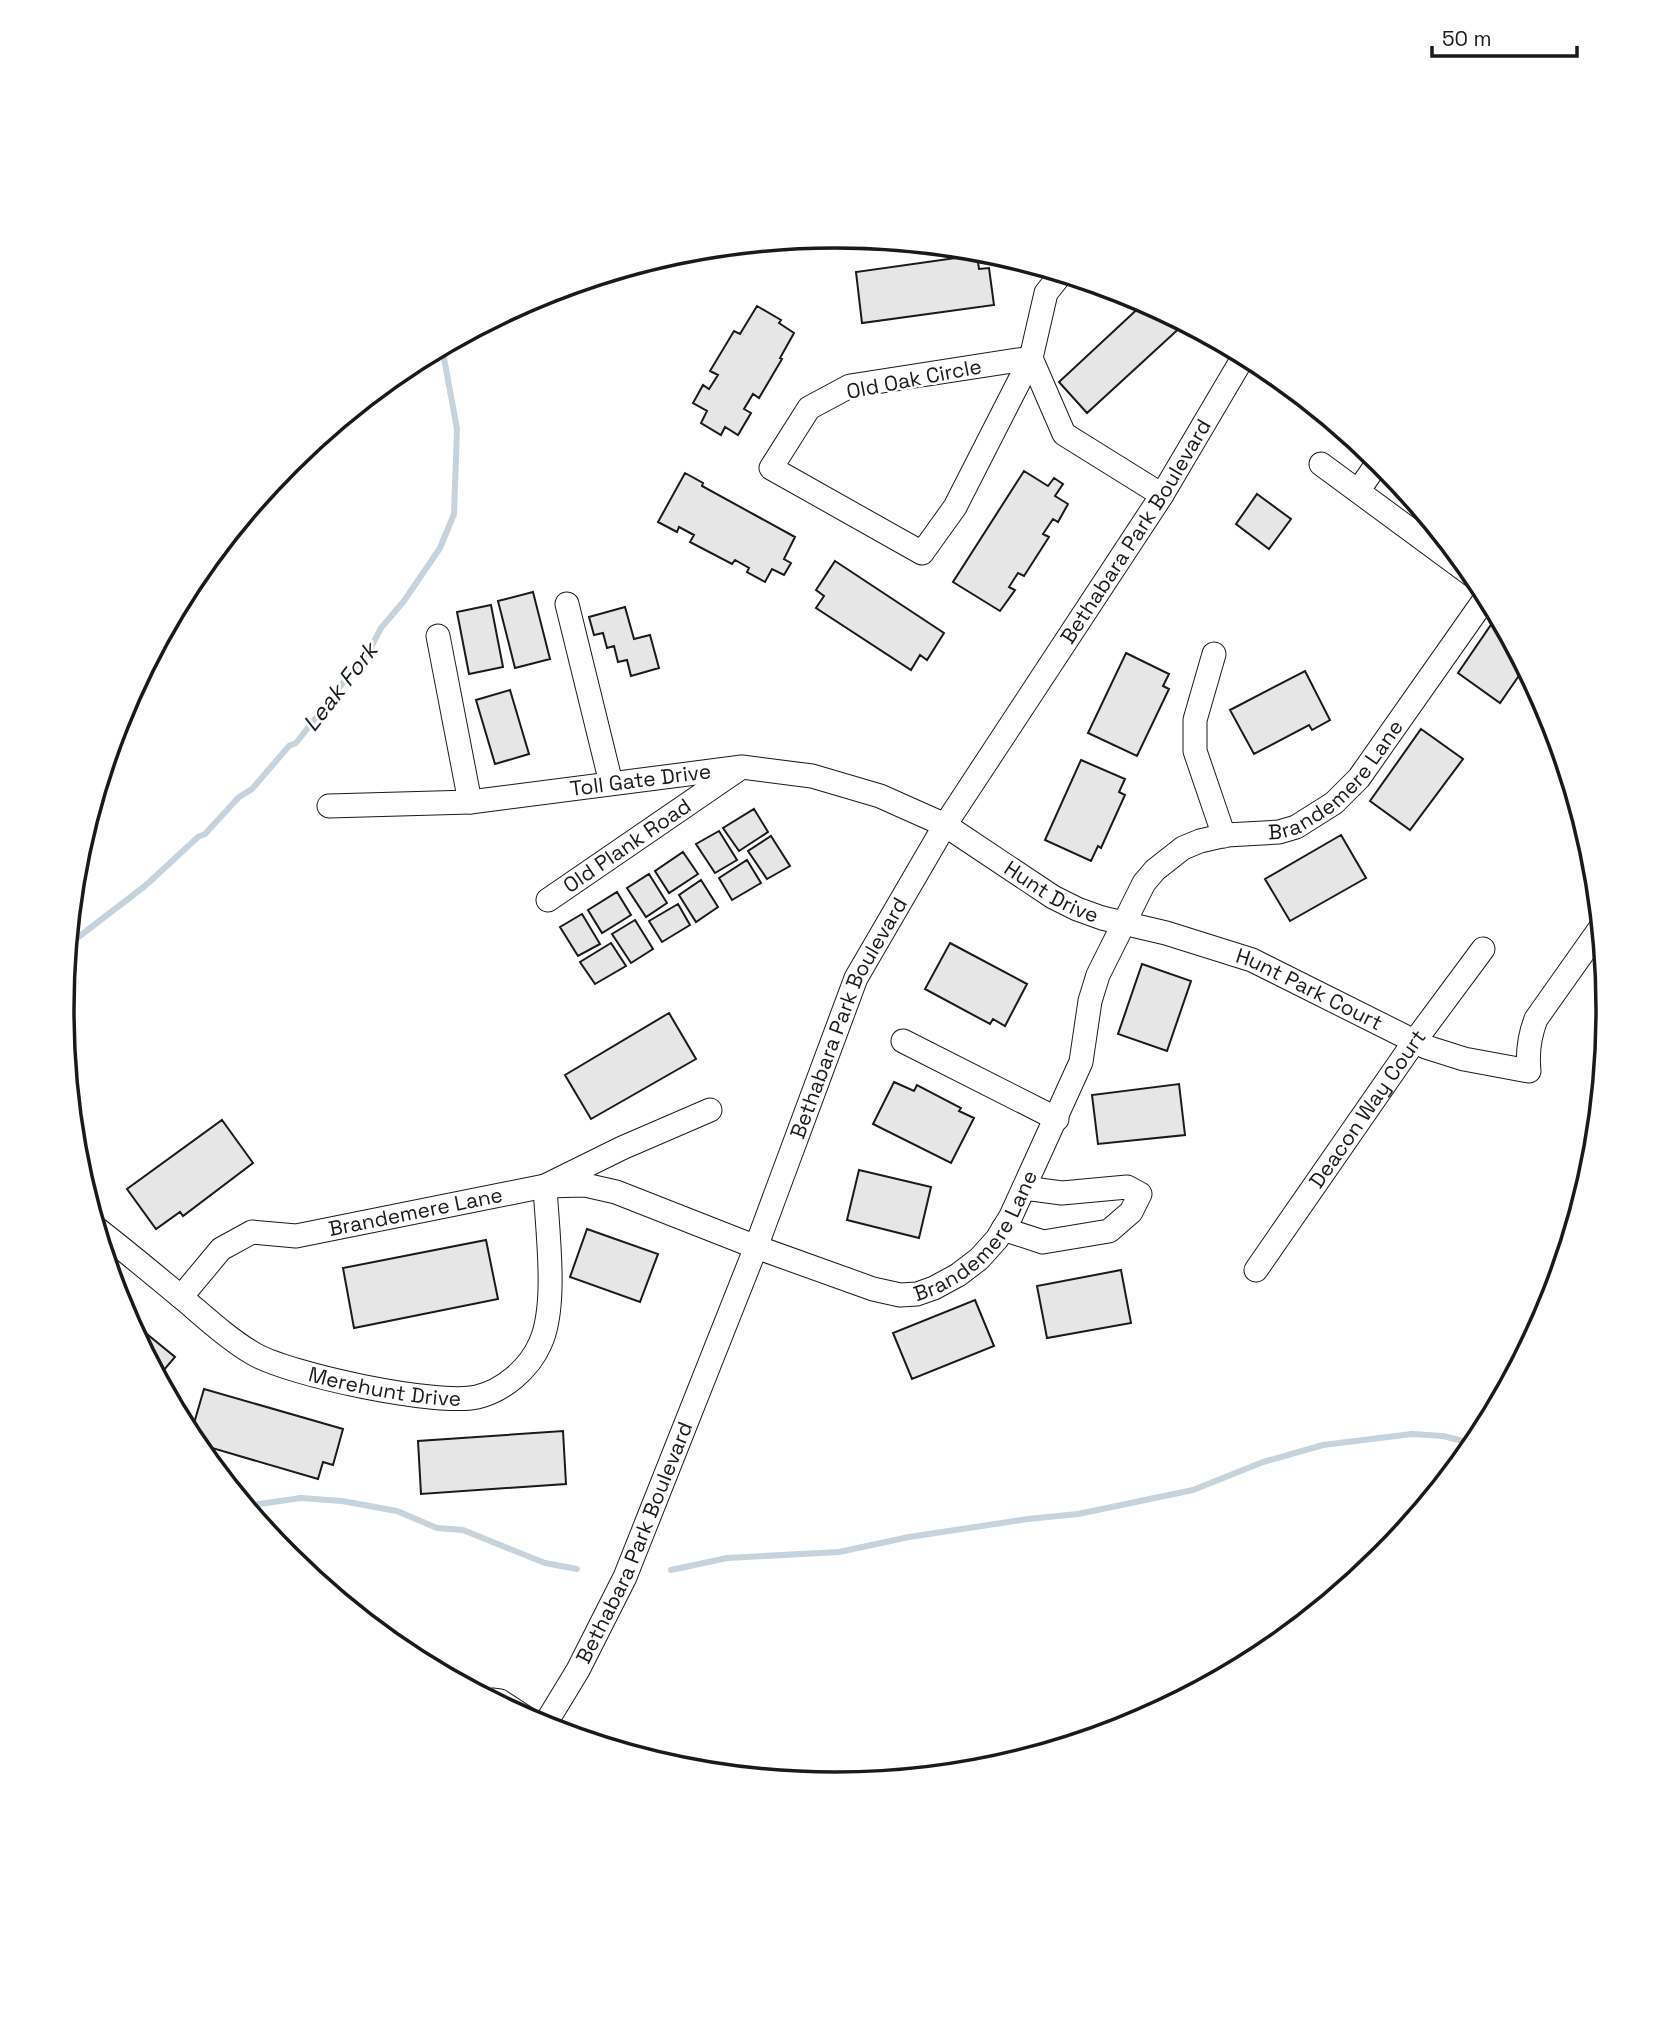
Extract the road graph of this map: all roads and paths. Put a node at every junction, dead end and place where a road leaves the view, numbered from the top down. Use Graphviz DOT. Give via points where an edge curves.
graph roads {
  1 [pos="1055,281"];
  2 [pos="1031,358"];
  3 [pos="1239,365"];
  4 [pos="1321,464"];
  5 [pos="1372,471"];
  6 [pos="1358,491"];
  7 [pos="1162,495"];
  8 [pos="1446,556"];
  9 [pos="567,604"];
  10 [pos="1480,606"];
  11 [pos="438,636"];
  12 [pos="1214,654"];
  13 [pos="742,767"];
  14 [pos="611,783"];
  15 [pos="470,802"];
  16 [pos="329,806"];
  17 [pos="945,825"];
  18 [pos="1223,836"];
  19 [pos="548,900"];
  20 [pos="1123,923"];
  21 [pos="1170,934"];
  22 [pos="1593,938"];
  23 [pos="1483,949"];
  24 [pos="903,1041"];
  25 [pos="1414,1042"];
  26 [pos="710,1110"];
  27 [pos="1057,1119"];
  28 [pos="545,1186"];
  29 [pos="1024,1188"];
  30 [pos="1003,1229"];
  31 [pos="109,1238"];
  32 [pos="755,1247"];
  33 [pos="1256,1270"];
  34 [pos="181,1297"];
  35 [pos="550,1716"];
  1 -- 2 [label="street" via="1046,293"];
  2 -- 2 [label="street, Old Oak Circle" via="850,386 809,408 771,468 922,553 955,507"];
  2 -- 7 [label="street" via="1064,434"];
  3 -- 7 [label="street, Bethabara Park Boulevard"];
  4 -- 6 [label="street"];
  5 -- 6 [label="street"];
  6 -- 8 [label="street"];
  7 -- 17 [label="street, Bethabara Park Boulevard"];
  9 -- 14 [label="street"];
  10 -- 18 [label="street, Brandemere Lane" via="1359,778 1334,803 1312,819 1279,832"];
  11 -- 15 [label="street"];
  12 -- 18 [label="street" via="1195,720 1195,751"];
  13 -- 14 [label="street, Toll Gate Drive"];
  13 -- 17 [label="street, Toll Gate Drive" via="846,785"];
  13 -- 19 [label="street, Old Plank Road"];
  14 -- 15 [label="street, Toll Gate Drive"];
  15 -- 16 [label="street, Toll Gate Drive"];
  17 -- 20 [label="street, Hunt Drive" via="1053,897"];
  17 -- 32 [label="street, Bethabara Park Boulevard" via="856,978"];
  18 -- 20 [label="street, Brandemere Lane" via="1183,848 1155,870"];
  20 -- 21 [label="street, Hunt Drive"];
  20 -- 27 [label="street, Brandemere Lane" via="1098,975 1081,1062"];
  21 -- 25 [label="street, Hunt Park Court" via="1264,965"];
  22 -- 25 [label="street, Hunt Park Court" via="1536,1019 1529,1036 1529,1071 1464,1059"];
  23 -- 25 [label="street, Deacon Way Court"];
  24 -- 27 [label="street"];
  25 -- 33 [label="street, Deacon Way Court"];
  26 -- 28 [label="street"];
  27 -- 29 [label="street, Brandemere Lane"];
  28 -- 32 [label="street, Brandemere Lane" via="585,1185 616,1192"];
  28 -- 34 [label="street, Brandemere Lane" via="296,1236 252,1232 221,1249"];
  28 -- 34 [label="street, Merehunt Drive" via="548,1320 540,1345 525,1367 504,1385 480,1396 436,1398 279,1365 225,1334"];
  29 -- 30 [label="street, Brandemere Lane"];
  29 -- 30 [label="street" via="1062,1194 1127,1187 1140,1194 1131,1212 1109,1231 1043,1242"];
  30 -- 32 [label="street, Brandemere Lane" via="979,1259 958,1275 917,1294 873,1289"];
  31 -- 34 [label="street, Merehunt Drive"];
  32 -- 35 [label="street, Bethabara Park Boulevard" via="625,1577"];
}
